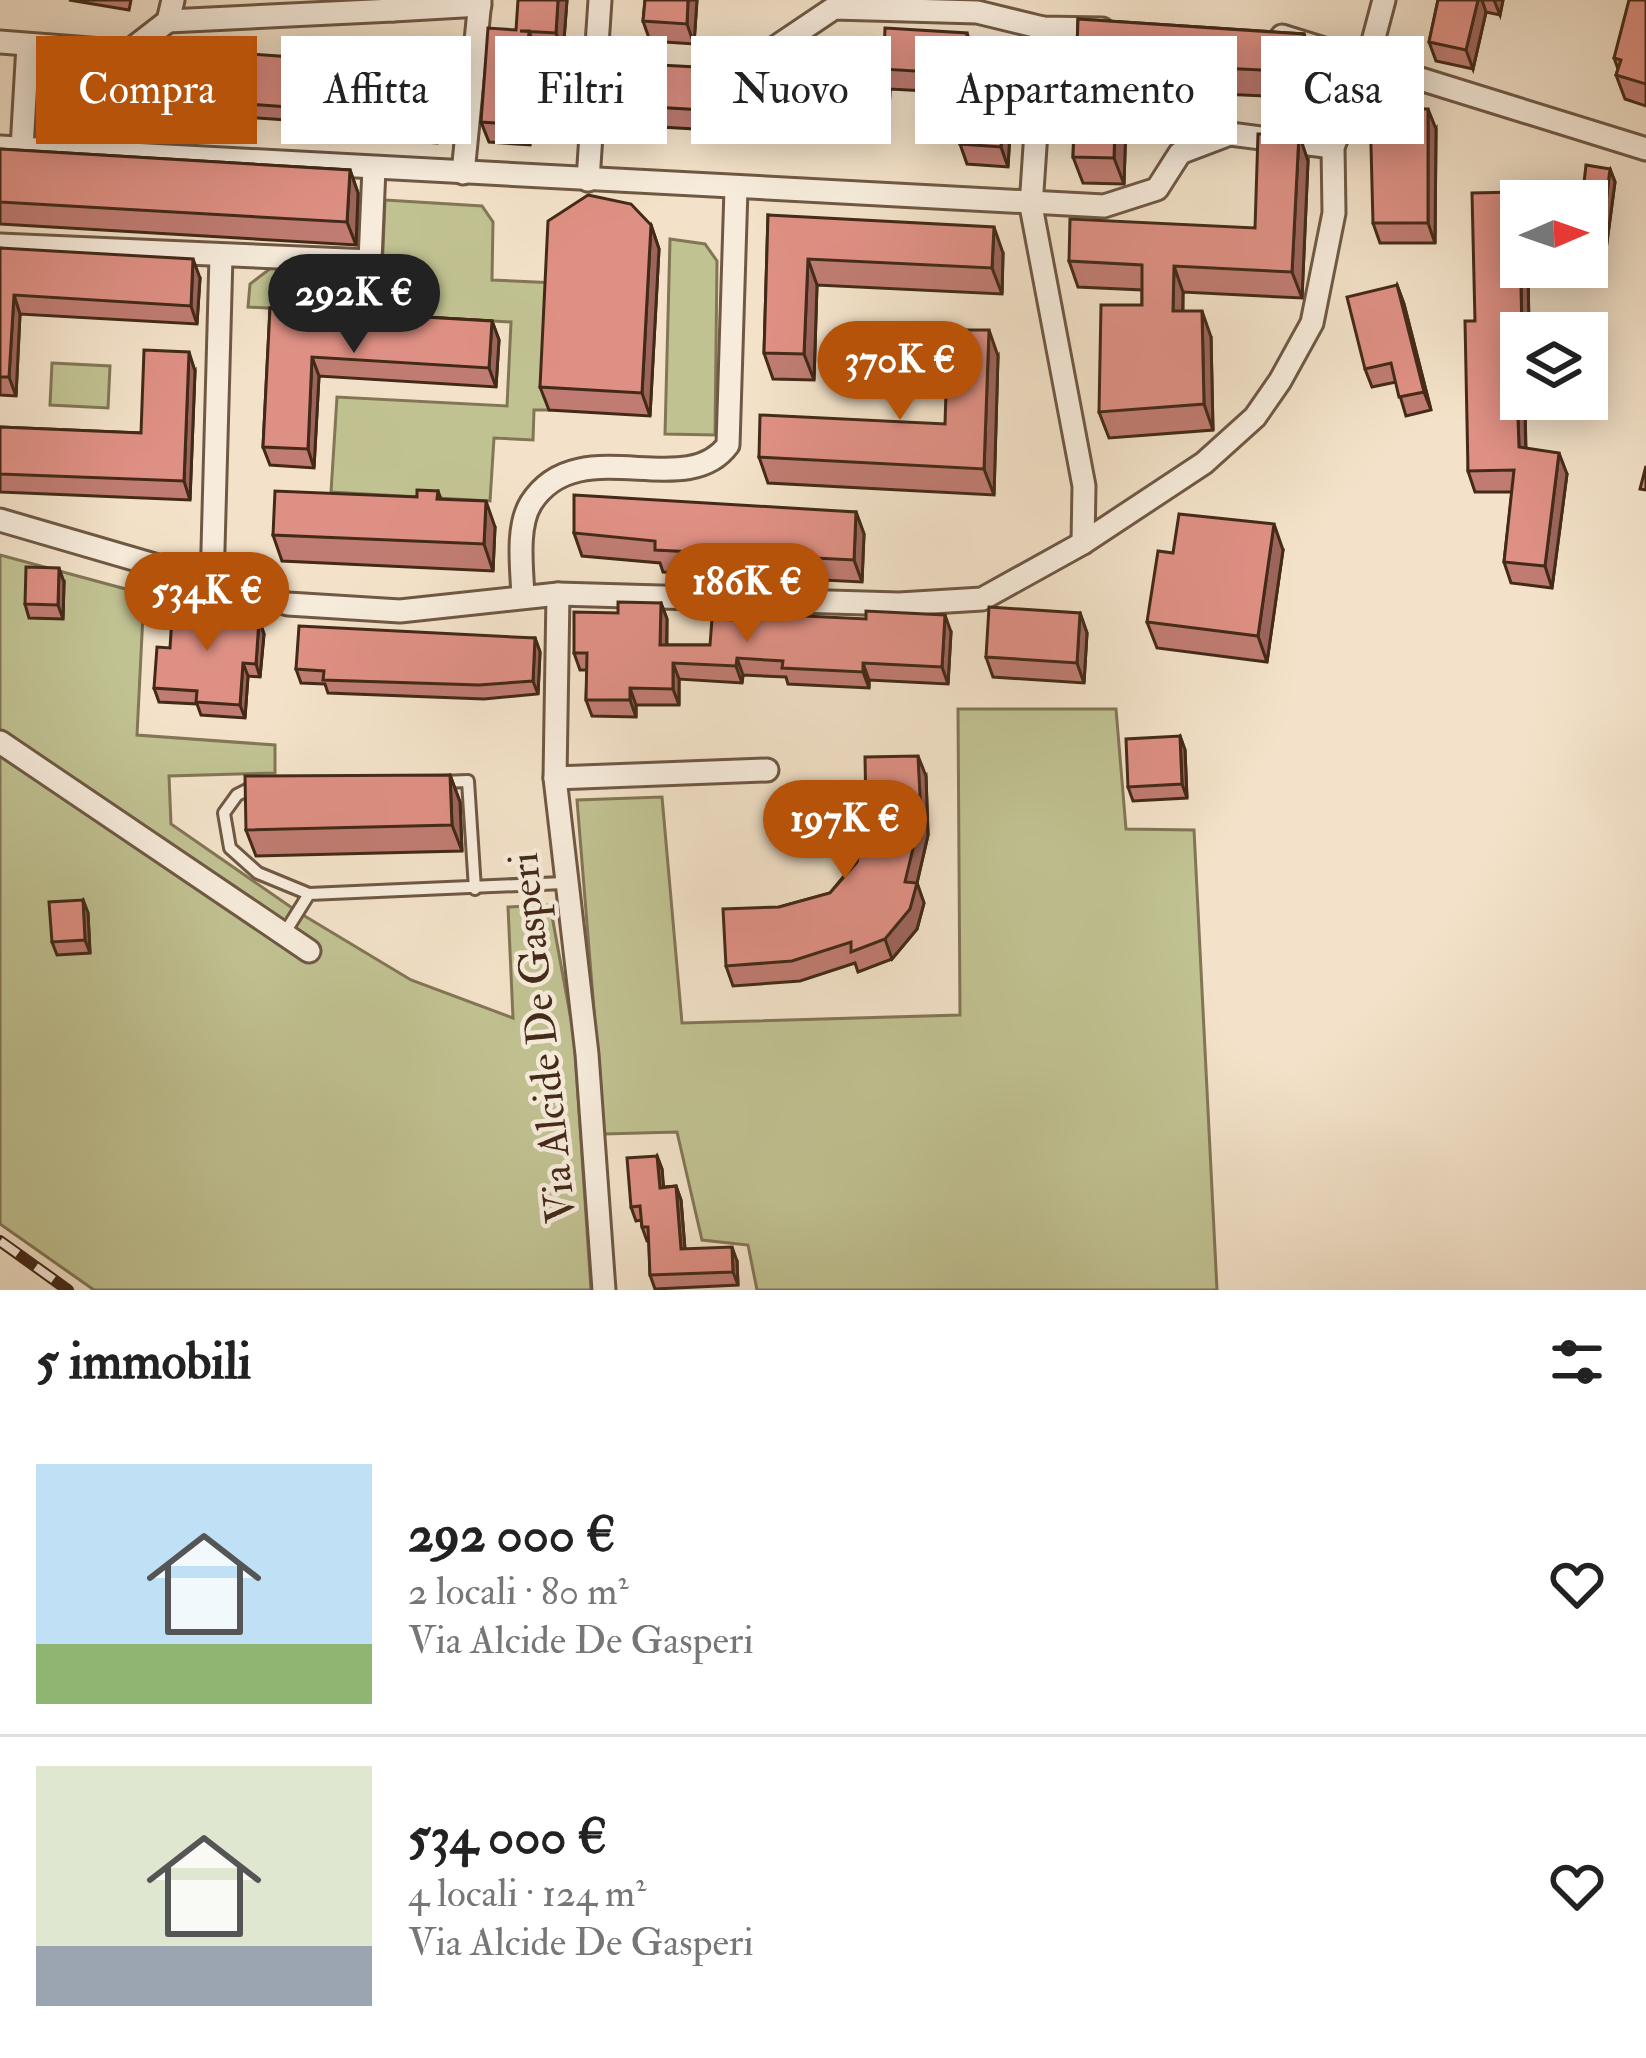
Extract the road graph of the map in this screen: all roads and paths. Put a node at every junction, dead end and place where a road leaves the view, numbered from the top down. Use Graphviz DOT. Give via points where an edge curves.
graph roads {
  1 [pos="600,0"];
  2 [pos="1384,0"];
  3 [pos="480,2"];
  4 [pos="392,5"];
  5 [pos="978,6"];
  6 [pos="171,10"];
  7 [pos="1043,28"];
  8 [pos="1135,30"];
  9 [pos="1249,32"];
  10 [pos="598,36"];
  11 [pos="1284,36"];
  12 [pos="1374,36"];
  13 [pos="0,42"];
  14 [pos="28,45"];
  15 [pos="667,69"];
  16 [pos="1424,81"];
  17 [pos="591,144"];
  18 [pos="1334,144"];
  19 [pos="11,147"];
  20 [pos="1333,147"];
  21 [pos="1646,148"];
  22 [pos="374,168"];
  23 [pos="463,173"];
  24 [pos="588,180"];
  25 [pos="736,189"];
  26 [pos="1031,206"];
  27 [pos="0,245"];
  28 [pos="221,256"];
  29 [pos="0,520"];
  30 [pos="1083,543"];
  31 [pos="212,585"];
  32 [pos="558,594"];
  33 [pos="523,597"];
  34 [pos="0,742"];
  35 [pos="767,770"];
  36 [pos="554,778"];
  37 [pos="424,782"];
  38 [pos="273,786"];
  39 [pos="563,883"];
  40 [pos="475,889"];
  41 [pos="309,894"];
  42 [pos="284,934"];
  43 [pos="309,951"];
  44 [pos="604,1290"];
  1 -- 10 [label="street"];
  2 -- 12 [label="street"];
  3 -- 4 [label="street"];
  3 -- 23 [label="street"];
  4 -- 6 [label="street"];
  5 -- 7 [label="street"];
  5 -- 15 [label="street" via="834,8 742,70"];
  6 -- 14 [label="street" via="128,52"];
  7 -- 8 [label="street"];
  7 -- 26 [label="street"];
  9 -- 11 [label="street"];
  13 -- 14 [label="street"];
  14 -- 19 [label="street"];
  16 -- 21 [label="street"];
  17 -- 24 [label="street"];
  18 -- 20 [label="street"];
  19 -- 22 [label="street"];
  20 -- 26 [label="street" via="1230,134 1180,153 1157,189 1104,206"];
  20 -- 30 [label="street" via="1334,213 1312,323 1280,382 1204,464"];
  22 -- 23 [label="street"];
  22 -- 28 [label="street" via="370,261"];
  23 -- 24 [label="street"];
  24 -- 25 [label="street"];
  25 -- 26 [label="street"];
  25 -- 33 [label="street" via="728,446 716,462 697,468 575,470 551,482 529,506"];
  26 -- 30 [label="street" via="1084,486"];
  27 -- 28 [label="street"];
  28 -- 31 [label="street"];
  29 -- 31 [label="street"];
  30 -- 32 [label="street" via="982,599"];
  31 -- 33 [label="street" via="288,604 400,611"];
  32 -- 33 [label="street"];
  32 -- 36 [label="street, Via Alcide De Gasperi"];
  34 -- 42 [label="street"];
  35 -- 36 [label="street"];
  36 -- 39 [label="street, Via Alcide De Gasperi"];
  37 -- 40 [label="lane" via="468,781"];
  38 -- 41 [label="lane" via="237,794 224,813 230,848 258,873"];
  39 -- 40 [label="lane"];
  39 -- 44 [label="street, Via Alcide De Gasperi" via="587,1054"];
  40 -- 41 [label="lane"];
  41 -- 42 [label="lane"];
  42 -- 43 [label="street"];
}
